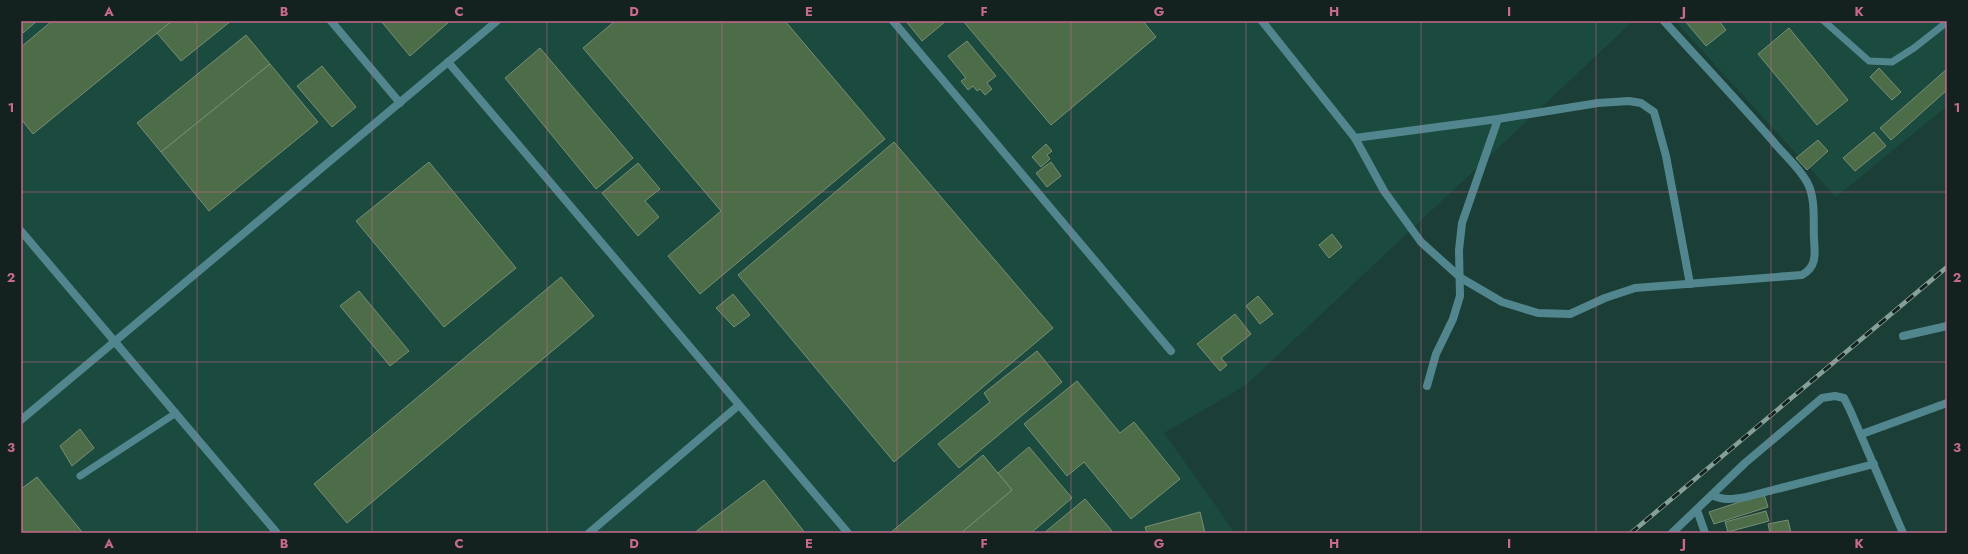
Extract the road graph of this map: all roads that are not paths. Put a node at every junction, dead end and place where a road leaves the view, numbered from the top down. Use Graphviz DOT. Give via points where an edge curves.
graph roads {
  1 [pos="331,21"];
  2 [pos="497,21"];
  3 [pos="893,21"];
  4 [pos="1262,21"];
  5 [pos="1664,21"];
  6 [pos="1824,21"];
  7 [pos="1947,22"];
  8 [pos="448,62"];
  9 [pos="400,103"];
  10 [pos="1498,119"];
  11 [pos="1355,138"];
  12 [pos="21,231"];
  13 [pos="1461,278"];
  14 [pos="1690,284"];
  15 [pos="1947,326"];
  16 [pos="1904,336"];
  17 [pos="114,342"];
  18 [pos="1171,351"];
  19 [pos="1427,386"];
  20 [pos="1947,403"];
  21 [pos="739,405"];
  22 [pos="176,413"];
  23 [pos="21,420"];
  24 [pos="1862,434"];
  25 [pos="1874,464"];
  26 [pos="80,476"];
  27 [pos="1712,495"];
  28 [pos="1697,510"];
  29 [pos="277,533"];
  30 [pos="589,533"];
  31 [pos="848,533"];
  32 [pos="1672,533"];
  33 [pos="1705,533"];
  34 [pos="1903,533"];
  1 -- 9 [label="street"];
  2 -- 8 [label="street"];
  3 -- 18 [label="street"];
  4 -- 11 [label="street"];
  5 -- 14 [label="street" via="1798,170 1807,182 1811,194 1814,265 1810,271 1802,275"];
  6 -- 7 [label="lane" via="1869,61 1892,62"];
  8 -- 9 [label="street"];
  8 -- 21 [label="street"];
  9 -- 17 [label="street"];
  10 -- 11 [label="street"];
  10 -- 13 [label="street" via="1462,223 1459,250"];
  10 -- 14 [label="street" via="1629,100 1642,103 1654,112 1666,156"];
  11 -- 13 [label="street" via="1384,191 1421,242"];
  12 -- 17 [label="street"];
  13 -- 14 [label="street" via="1502,302 1538,313 1556,315 1570,314 1635,288"];
  13 -- 19 [label="street" via="1460,296 1436,354"];
  15 -- 16 [label="street"];
  17 -- 22 [label="street"];
  17 -- 23 [label="street"];
  20 -- 24 [label="street"];
  21 -- 30 [label="street"];
  21 -- 31 [label="street"];
  22 -- 26 [label="lane"];
  22 -- 29 [label="street"];
  24 -- 25 [label="street"];
  24 -- 27 [label="street" via="1844,398 1822,398 1745,463"];
  25 -- 27 [label="street" via="1746,497 1730,500"];
  25 -- 34 [label="street"];
  27 -- 28 [label="street"];
  28 -- 32 [label="street"];
  28 -- 33 [label="street"];
}
